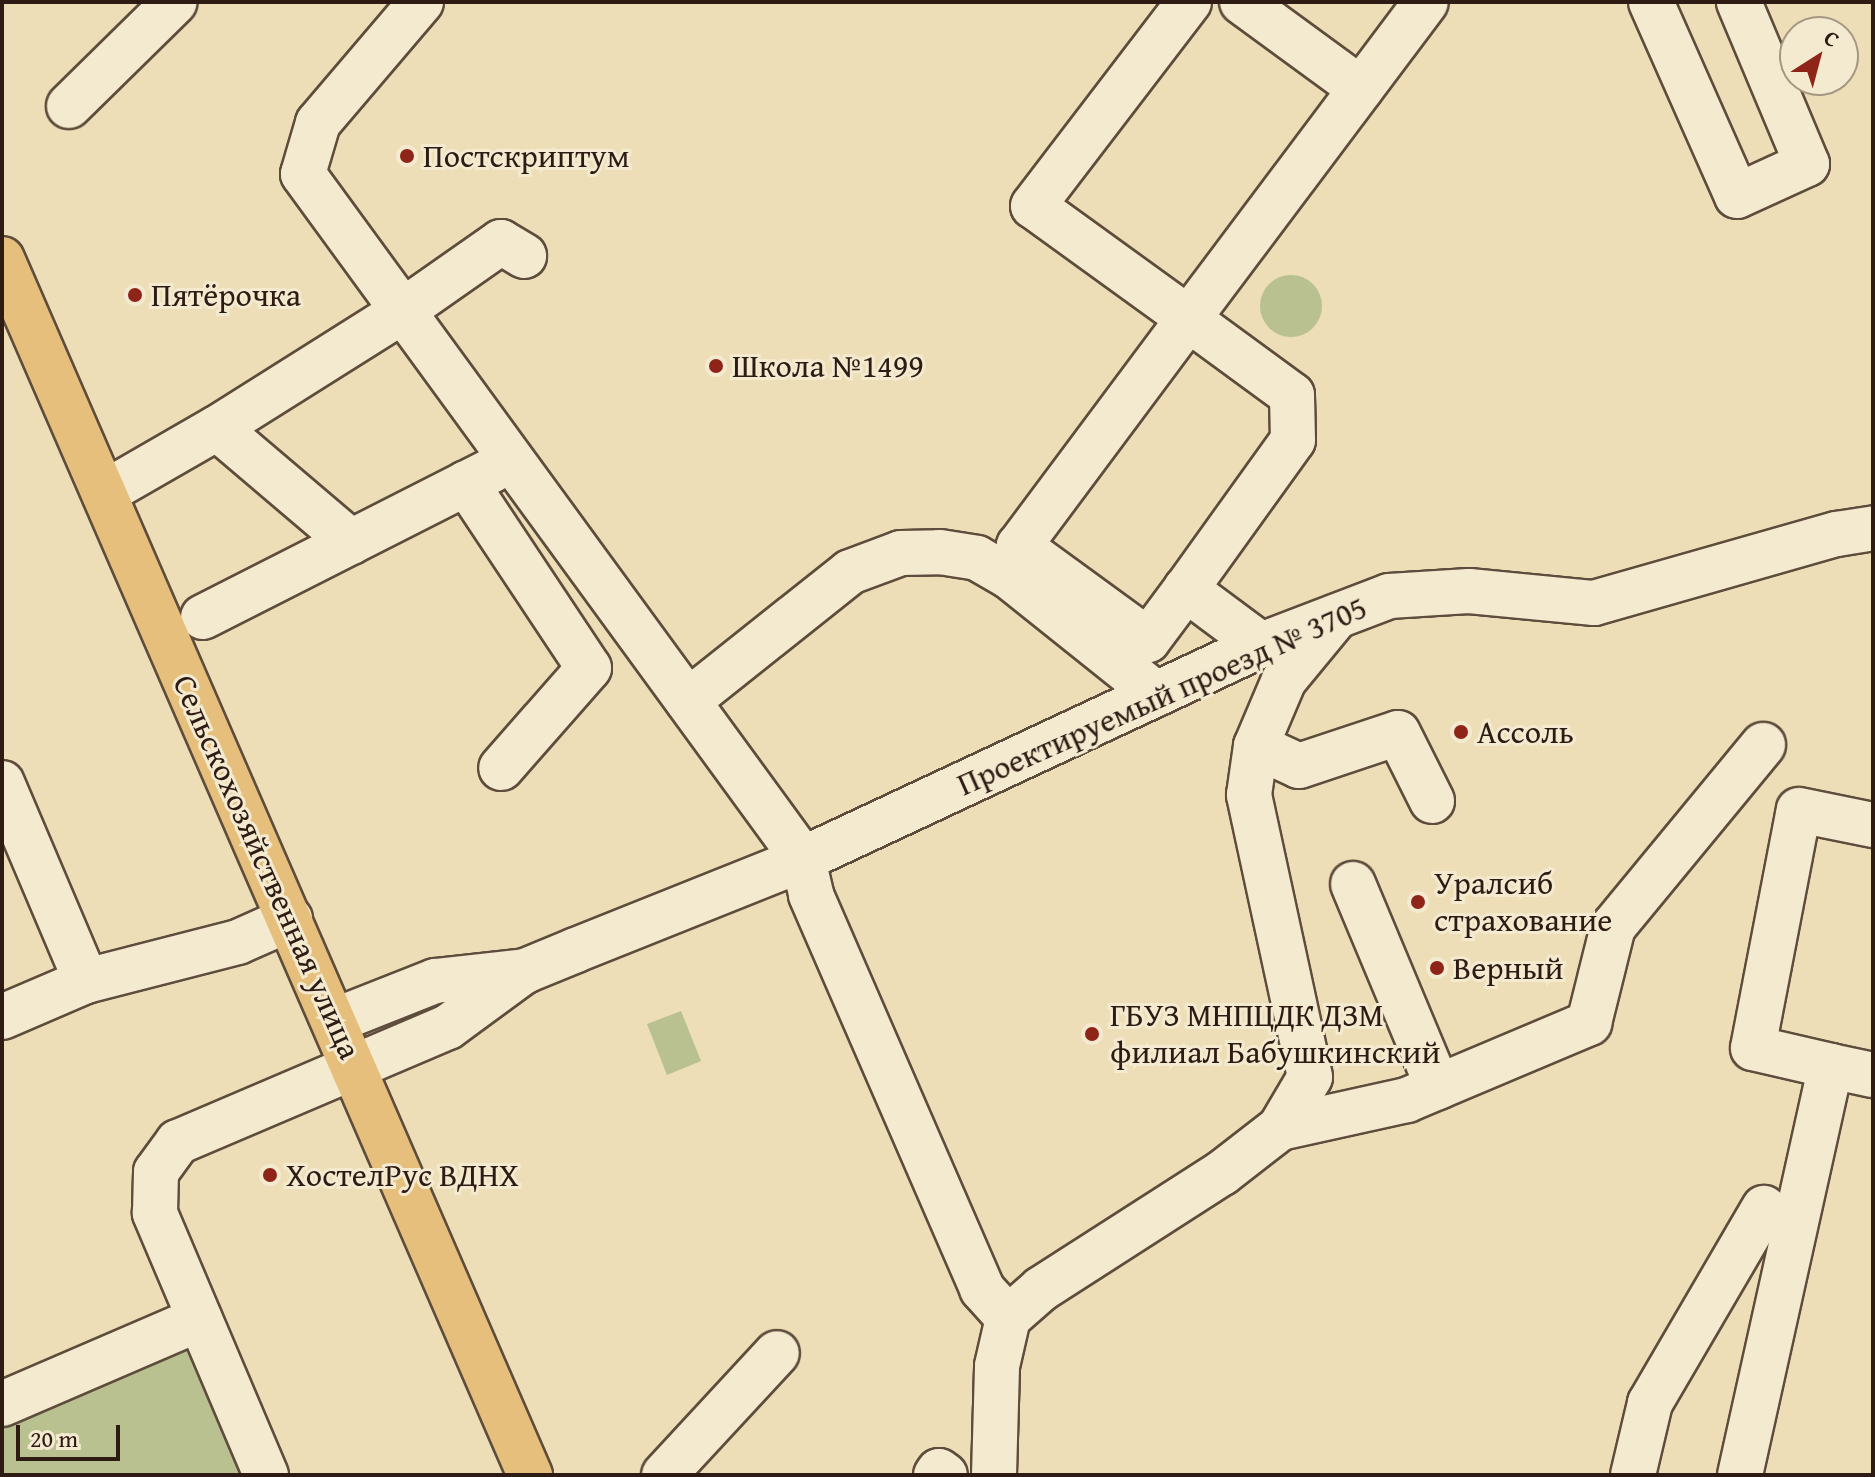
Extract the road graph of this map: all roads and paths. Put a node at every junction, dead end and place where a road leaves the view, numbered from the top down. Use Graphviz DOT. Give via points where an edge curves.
graph roads {
  1 [pos="175,2"];
  2 [pos="421,2"];
  3 [pos="1189,2"];
  4 [pos="1242,2"];
  5 [pos="1426,2"];
  6 [pos="1651,2"];
  7 [pos="1739,2"];
  8 [pos="1361,89"];
  9 [pos="69,106"];
  10 [pos="524,256"];
  11 [pos="2,259"];
  12 [pos="401,312"];
  13 [pos="1188,319"];
  14 [pos="217,428"];
  15 [pos="513,460"];
  16 [pos="466,483"];
  17 [pos="104,493"];
  18 [pos="1873,528"];
  19 [pos="351,542"];
  20 [pos="1186,589"];
  21 [pos="1338,615"];
  22 [pos="203,617"];
  23 [pos="1261,645"];
  24 [pos="1156,694"];
  25 [pos="688,701"];
  26 [pos="1763,745"];
  27 [pos="1256,746"];
  28 [pos="501,768"];
  29 [pos="2,783"];
  30 [pos="1432,801"];
  31 [pos="1873,825"];
  32 [pos="15,849"];
  33 [pos="803,859"];
  34 [pos="1353,884"];
  35 [pos="290,919"];
  36 [pos="525,971"];
  37 [pos="86,981"];
  38 [pos="2,1017"];
  39 [pos="334,1021"];
  40 [pos="355,1068"];
  41 [pos="1852,1070"];
  42 [pos="1438,1087"];
  43 [pos="1280,1128"];
  44 [pos="1764,1208"];
  45 [pos="1008,1318"];
  46 [pos="199,1319"];
  47 [pos="777,1353"];
  48 [pos="2,1404"];
  49 [pos="266,1475"];
  50 [pos="530,1475"];
  51 [pos="664,1475"];
  52 [pos="936,1475"];
  53 [pos="945,1475"];
  54 [pos="994,1475"];
  55 [pos="1633,1475"];
  56 [pos="1740,1475"];
  1 -- 9 [label="street"];
  2 -- 12 [label="street" via="318,123 303,174"];
  3 -- 13 [label="street" via="1033,206"];
  4 -- 8 [label="street"];
  5 -- 8 [label="street"];
  6 -- 7 [label="street" via="1737,196 1807,164"];
  8 -- 13 [label="street"];
  10 -- 12 [label="street" via="501,242"];
  11 -- 17 [label="main road, Сельскохозяйственная улица"];
  12 -- 14 [label="street"];
  12 -- 15 [label="street"];
  13 -- 20 [label="street" via="1292,395 1293,440"];
  13 -- 20 [label="street" via="1019,546 1148,640"];
  14 -- 17 [label="street"];
  14 -- 19 [label="street"];
  15 -- 16 [label="street"];
  15 -- 25 [label="street"];
  16 -- 19 [label="street"];
  16 -- 28 [label="street" via="589,668"];
  17 -- 35 [label="main road, Сельскохозяйственная улица"];
  18 -- 21 [label="street, Проектируемый проезд № 3705" via="1594,603 1469,591 1389,596"];
  19 -- 22 [label="street"];
  20 -- 23 [label="street"];
  21 -- 23 [label="street, Проектируемый проезд № 3705"];
  21 -- 27 [label="street" via="1284,680"];
  23 -- 24 [label="street, Проектируемый проезд № 3705"];
  24 -- 25 [label="street" via="1010,577 977,558 940,552 901,553 850,572"];
  24 -- 33 [label="street, Проектируемый проезд № 3705"];
  25 -- 33 [label="street"];
  26 -- 42 [label="street" via="1613,927 1589,1023"];
  27 -- 30 [label="street" via="1299,766 1398,733"];
  27 -- 43 [label="street" via="1249,795 1310,1077"];
  29 -- 32 [label="street"];
  31 -- 41 [label="street" via="1799,810 1753,1048"];
  32 -- 37 [label="street"];
  33 -- 36 [label="street, Проектируемый проезд № 3705"];
  33 -- 45 [label="street" via="811,895 982,1289"];
  34 -- 42 [label="street"];
  35 -- 37 [label="street" via="238,942"];
  35 -- 39 [label="main road, Сельскохозяйственная улица"];
  36 -- 39 [label="street, Проектируемый проезд № 3705" via="435,981"];
  36 -- 40 [label="street, Проектируемый проезд № 3705" via="448,1027"];
  37 -- 38 [label="street"];
  39 -- 40 [label="main road, Сельскохозяйственная улица"];
  40 -- 46 [label="street, Проектируемый проезд № 3705" via="178,1142 156,1172 155,1213"];
  40 -- 50 [label="main road, Сельскохозяйственная улица"];
  41 -- 56 [label="street"];
  42 -- 43 [label="street" via="1407,1100"];
  43 -- 45 [label="street" via="1222,1173 1041,1289"];
  44 -- 55 [label="street" via="1650,1403"];
  45 -- 54 [label="street" via="997,1366"];
  46 -- 48 [label="street"];
  46 -- 49 [label="street, Проектируемый проезд № 3705"];
  47 -- 51 [label="street"];
  52 -- 53 [label="street"];
}
